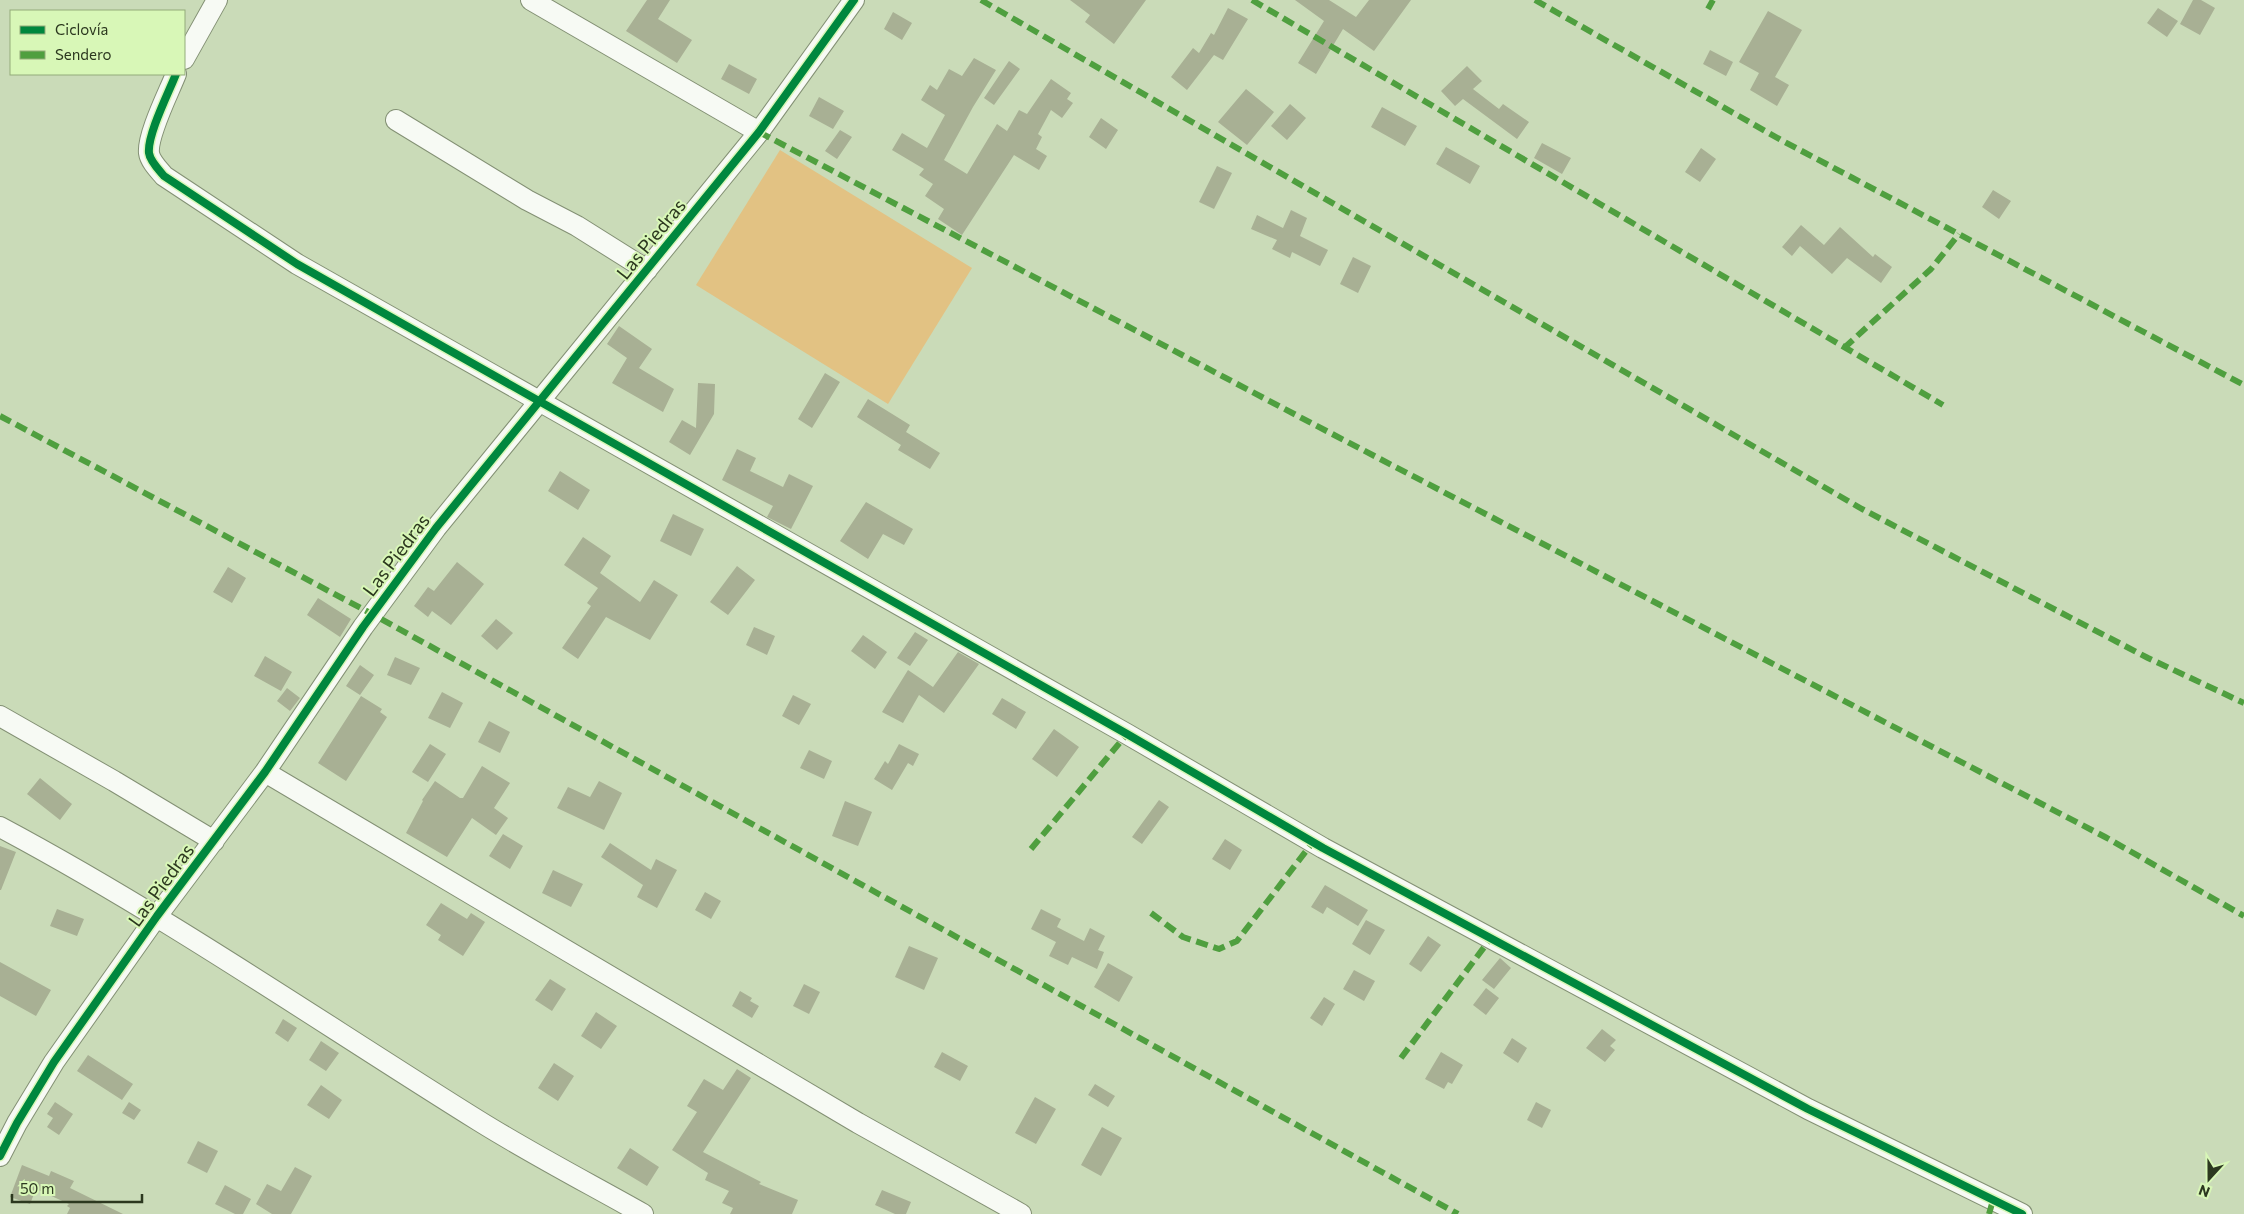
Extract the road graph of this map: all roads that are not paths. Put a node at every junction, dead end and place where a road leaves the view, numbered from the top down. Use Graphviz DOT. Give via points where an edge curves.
graph roads {
  1 [pos="217,0"];
  2 [pos="531,0"];
  3 [pos="854,0"];
  4 [pos="185,57"];
  5 [pos="176,75"];
  6 [pos="396,120"];
  7 [pos="759,132"];
  8 [pos="647,270"];
  9 [pos="538,402"];
  10 [pos="0,716"];
  11 [pos="265,772"];
  12 [pos="0,827"];
  13 [pos="214,841"];
  14 [pos="157,916"];
  15 [pos="0,1156"];
  16 [pos="643,1214"];
  17 [pos="1021,1214"];
  18 [pos="2022,1214"];
  1 -- 4 [label="street"];
  2 -- 7 [label="street"];
  3 -- 7 [label="street, Las Piedras"];
  5 -- 9 [label="street" via="153,131 149,153 164,176 297,264"];
  6 -- 8 [label="street"];
  7 -- 8 [label="street, Las Piedras"];
  8 -- 9 [label="street, Las Piedras"];
  9 -- 11 [label="street, Las Piedras" via="436,528 363,627"];
  9 -- 18 [label="street" via="1323,848 1808,1109"];
  10 -- 13 [label="street"];
  11 -- 13 [label="street, Las Piedras"];
  11 -- 17 [label="street" via="858,1124"];
  12 -- 14 [label="street"];
  13 -- 14 [label="street, Las Piedras"];
  14 -- 15 [label="street, Las Piedras" via="54,1062"];
  14 -- 16 [label="street" via="481,1122"];
}
